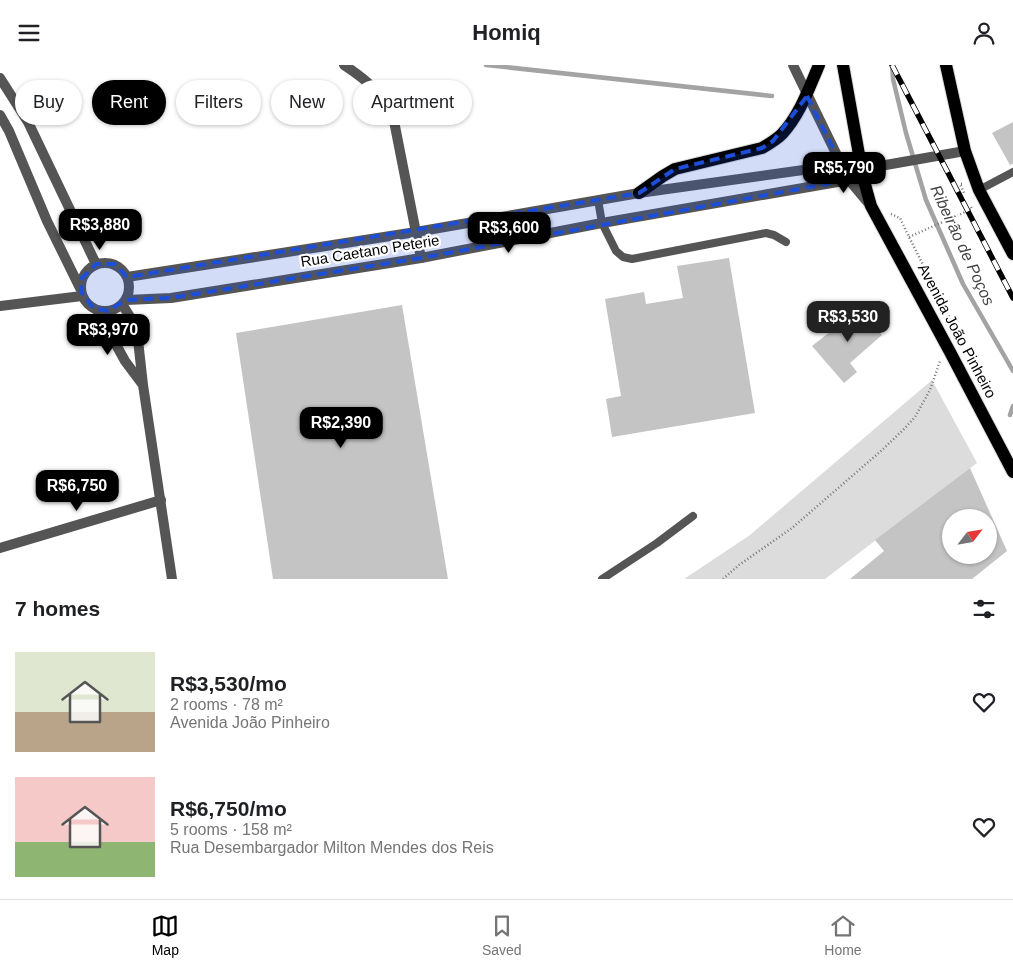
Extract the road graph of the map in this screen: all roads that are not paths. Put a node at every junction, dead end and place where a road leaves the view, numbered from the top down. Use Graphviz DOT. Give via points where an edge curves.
graph roads {
  1 [pos="344,65"];
  2 [pos="792,65"];
  3 [pos="819,65"];
  4 [pos="843,65"];
  5 [pos="946,65"];
  6 [pos="0,78"];
  7 [pos="807,96"];
  8 [pos="0,115"];
  9 [pos="4,132"];
  10 [pos="965,151"];
  11 [pos="841,165"];
  12 [pos="880,166"];
  13 [pos="861,169"];
  14 [pos="1013,172"];
  15 [pos="849,180"];
  16 [pos="979,190"];
  17 [pos="639,193"];
  18 [pos="598,199"];
  19 [pos="871,206"];
  20 [pos="602,223"];
  21 [pos="416,232"];
  22 [pos="786,242"];
  23 [pos="1013,254"];
  24 [pos="421,258"];
  25 [pos="96,264"];
  26 [pos="127,277"];
  27 [pos="81,292"];
  28 [pos="124,302"];
  29 [pos="0,306"];
  30 [pos="97,310"];
  31 [pos="143,385"];
  32 [pos="1013,472"];
  33 [pos="161,501"];
  34 [pos="693,516"];
  35 [pos="0,548"];
  36 [pos="172,579"];
  37 [pos="602,579"];
  1 -- 21 [label="street" via="381,95 389,108"];
  2 -- 7 [label="street, Avenida João Pinheiro"];
  3 -- 7 [label="main road"];
  4 -- 13 [label="main road, Avenida João Pinheiro"];
  5 -- 10 [label="main road"];
  6 -- 25 [label="street" via="28,122"];
  7 -- 11 [label="street, Avenida João Pinheiro"];
  7 -- 17 [label="main road" via="782,134 762,148 674,169"];
  8 -- 9 [label="street"];
  9 -- 27 [label="street"];
  10 -- 12 [label="street, Rua Caetano Peterie"];
  10 -- 16 [label="main road"];
  11 -- 13 [label="street, Rua Caetano Peterie"];
  11 -- 15 [label="street, Avenida João Pinheiro"];
  11 -- 17 [label="street, Rua Caetano Peterie"];
  12 -- 13 [label="street, Rua Caetano Peterie"];
  12 -- 13 [label="street, Rua Caetano Peterie"];
  13 -- 15 [label="street, Rua Caetano Peterie"];
  13 -- 19 [label="main road, Avenida João Pinheiro"];
  14 -- 16 [label="lane"];
  15 -- 19 [label="street, Avenida João Pinheiro"];
  15 -- 20 [label="street, Rua Caetano Peterie"];
  16 -- 23 [label="main road"];
  17 -- 18 [label="street, Rua Caetano Peterie"];
  18 -- 20 [label="lane"];
  18 -- 21 [label="street, Rua Caetano Peterie"];
  19 -- 32 [label="main road, Avenida João Pinheiro"];
  20 -- 22 [label="lane" via="616,251 632,259 766,233"];
  20 -- 24 [label="street, Rua Caetano Peterie"];
  21 -- 24 [label="street"];
  21 -- 26 [label="street, Rua Caetano Peterie"];
  24 -- 28 [label="street, Rua Caetano Peterie" via="171,298"];
  25 -- 26 [label="street" via="114,264"];
  25 -- 27 [label="street" via="82,278"];
  26 -- 28 [label="street" via="130,285"];
  27 -- 29 [label="street"];
  27 -- 30 [label="street" via="86,303"];
  28 -- 30 [label="street" via="115,310"];
  28 -- 31 [label="street" via="137,331"];
  30 -- 31 [label="street" via="125,361"];
  31 -- 33 [label="street"];
  33 -- 35 [label="street"];
  33 -- 36 [label="street"];
  34 -- 37 [label="lane"];
}
